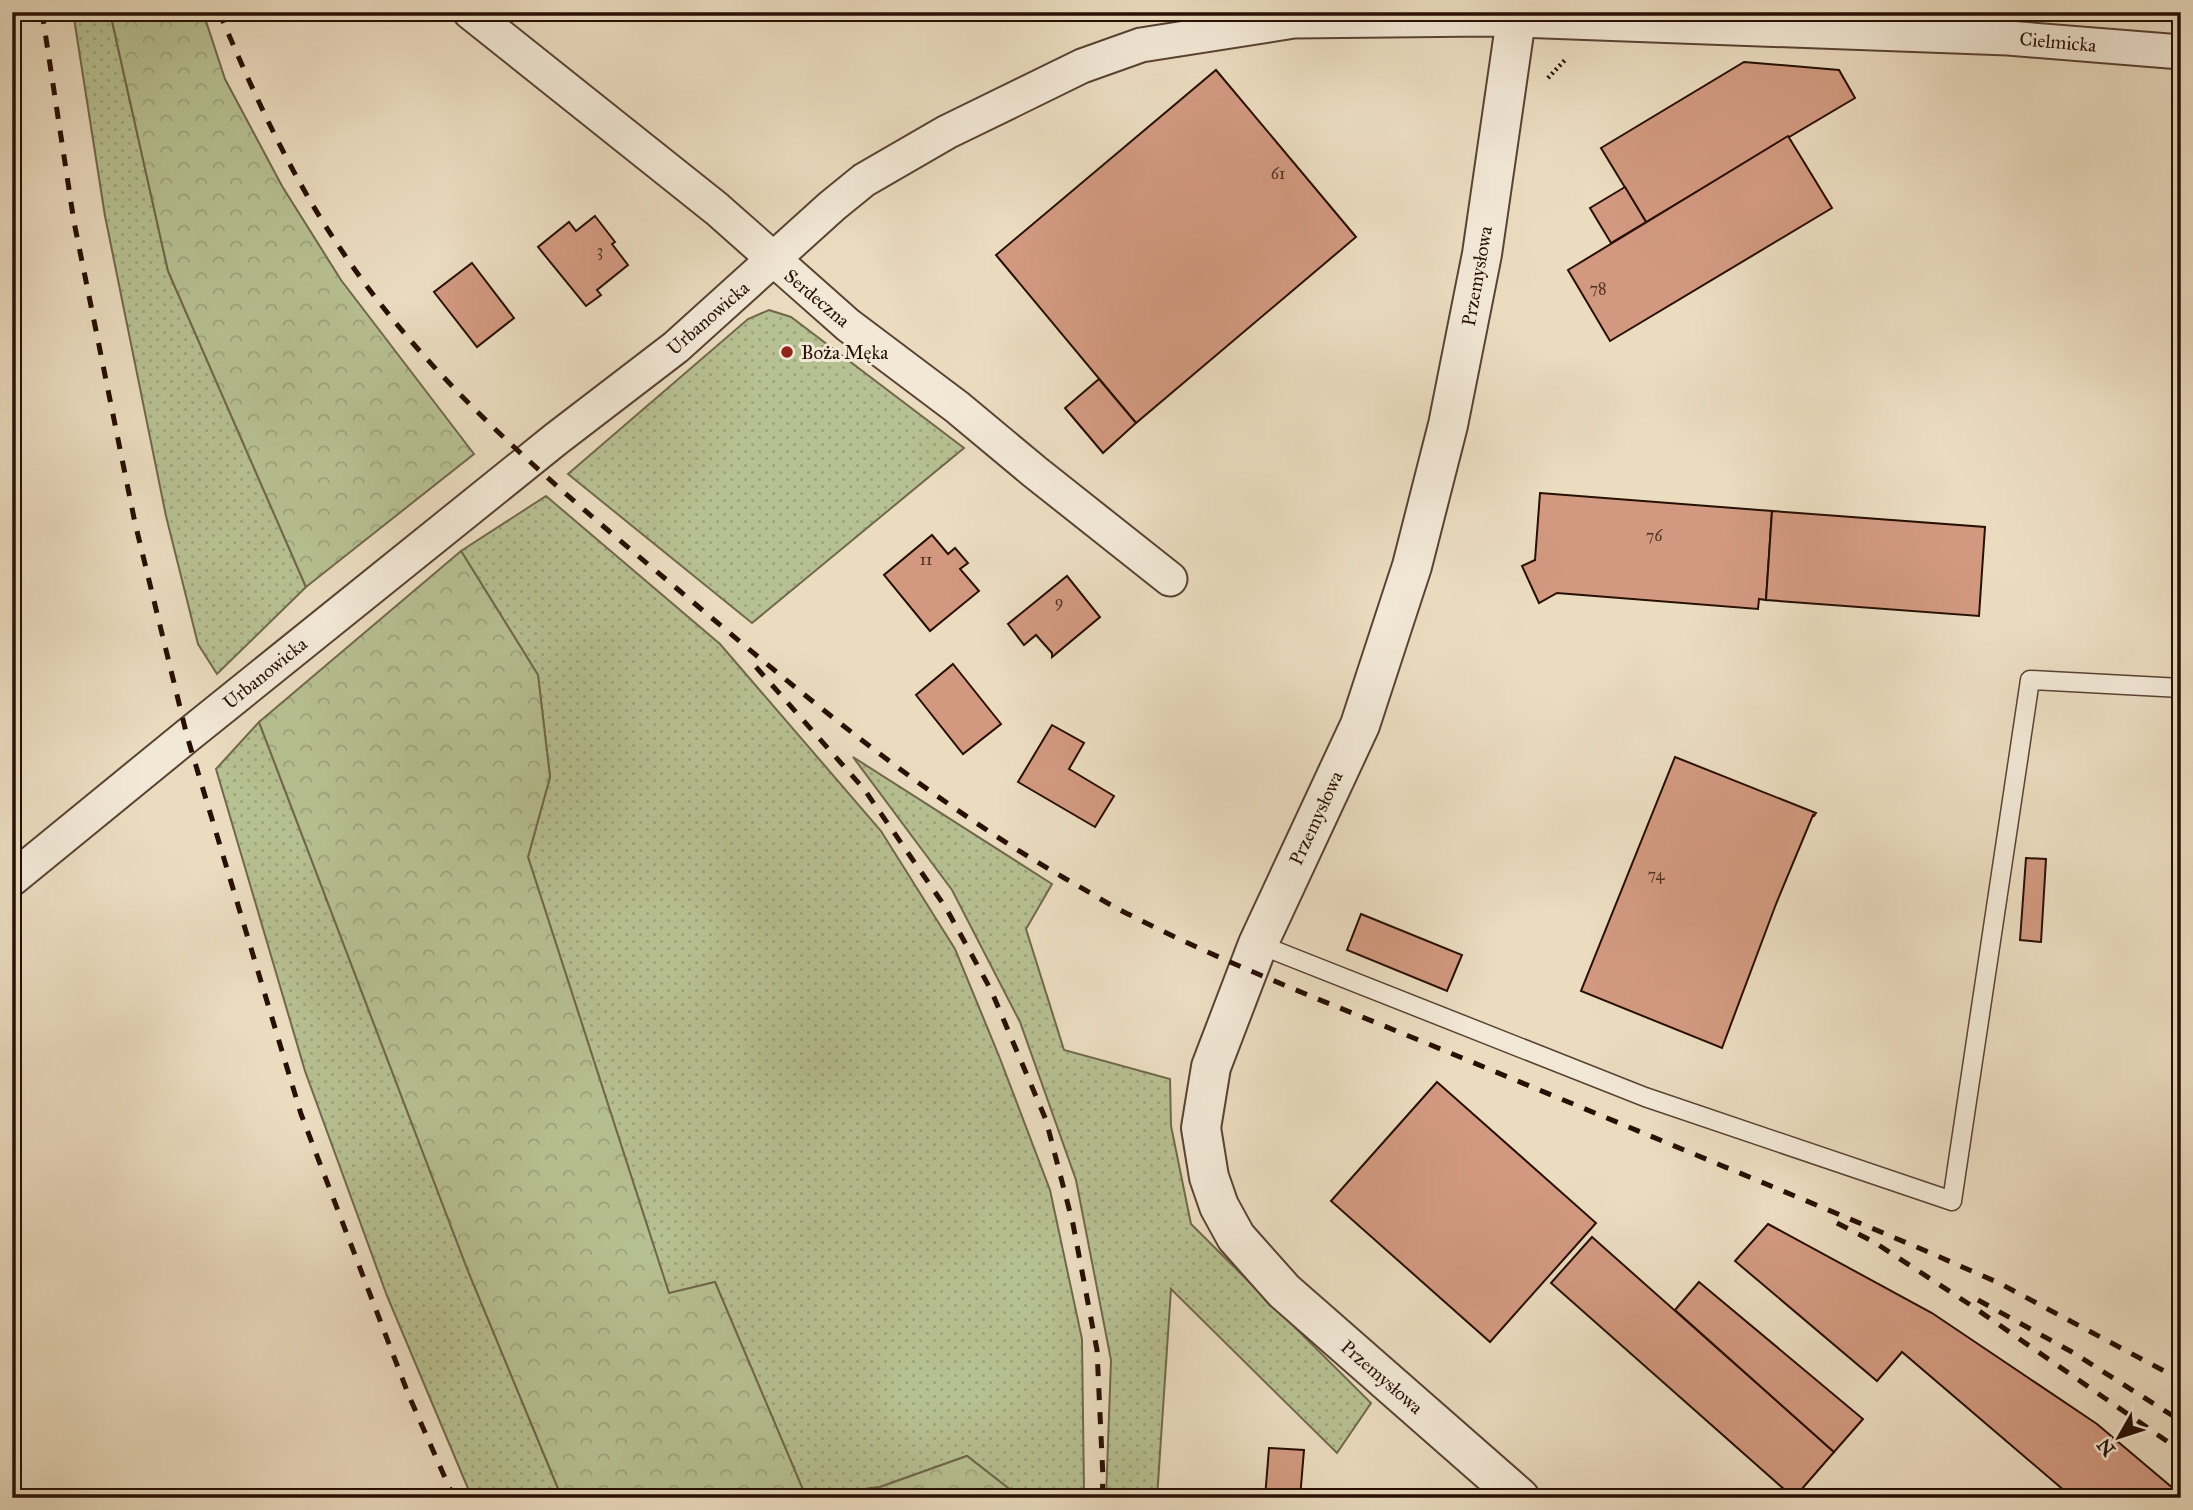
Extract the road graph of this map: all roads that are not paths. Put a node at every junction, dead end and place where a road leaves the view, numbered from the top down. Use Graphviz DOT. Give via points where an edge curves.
graph roads {
  1 [pos="470,12"];
  2 [pos="1516,17"];
  3 [pos="2181,52"];
  4 [pos="772,260"];
  5 [pos="1170,579"];
  6 [pos="2181,688"];
  7 [pos="12,879"];
  8 [pos="1258,944"];
  9 [pos="1520,1498"];
  1 -- 4 [label="street, Serdeczna" via="717,209"];
  2 -- 3 [label="street, Cielmicka" via="2008,38"];
  2 -- 4 [label="street, Urbanowicka" via="1294,21 1141,45 1082,66 898,159 864,180"];
  2 -- 8 [label="street, Przemysłowa" via="1482,254 1448,425 1412,566 1360,725"];
  4 -- 5 [label="street, Serdeczna" via="848,326 957,407"];
  4 -- 7 [label="street, Urbanowicka" via="676,347"];
  6 -- 8 [label="lane" via="2030,680 1952,1201 1645,1097"];
  8 -- 9 [label="street, Przemysłowa" via="1211,1067 1201,1128 1219,1206 1236,1237 1284,1291"];
}
